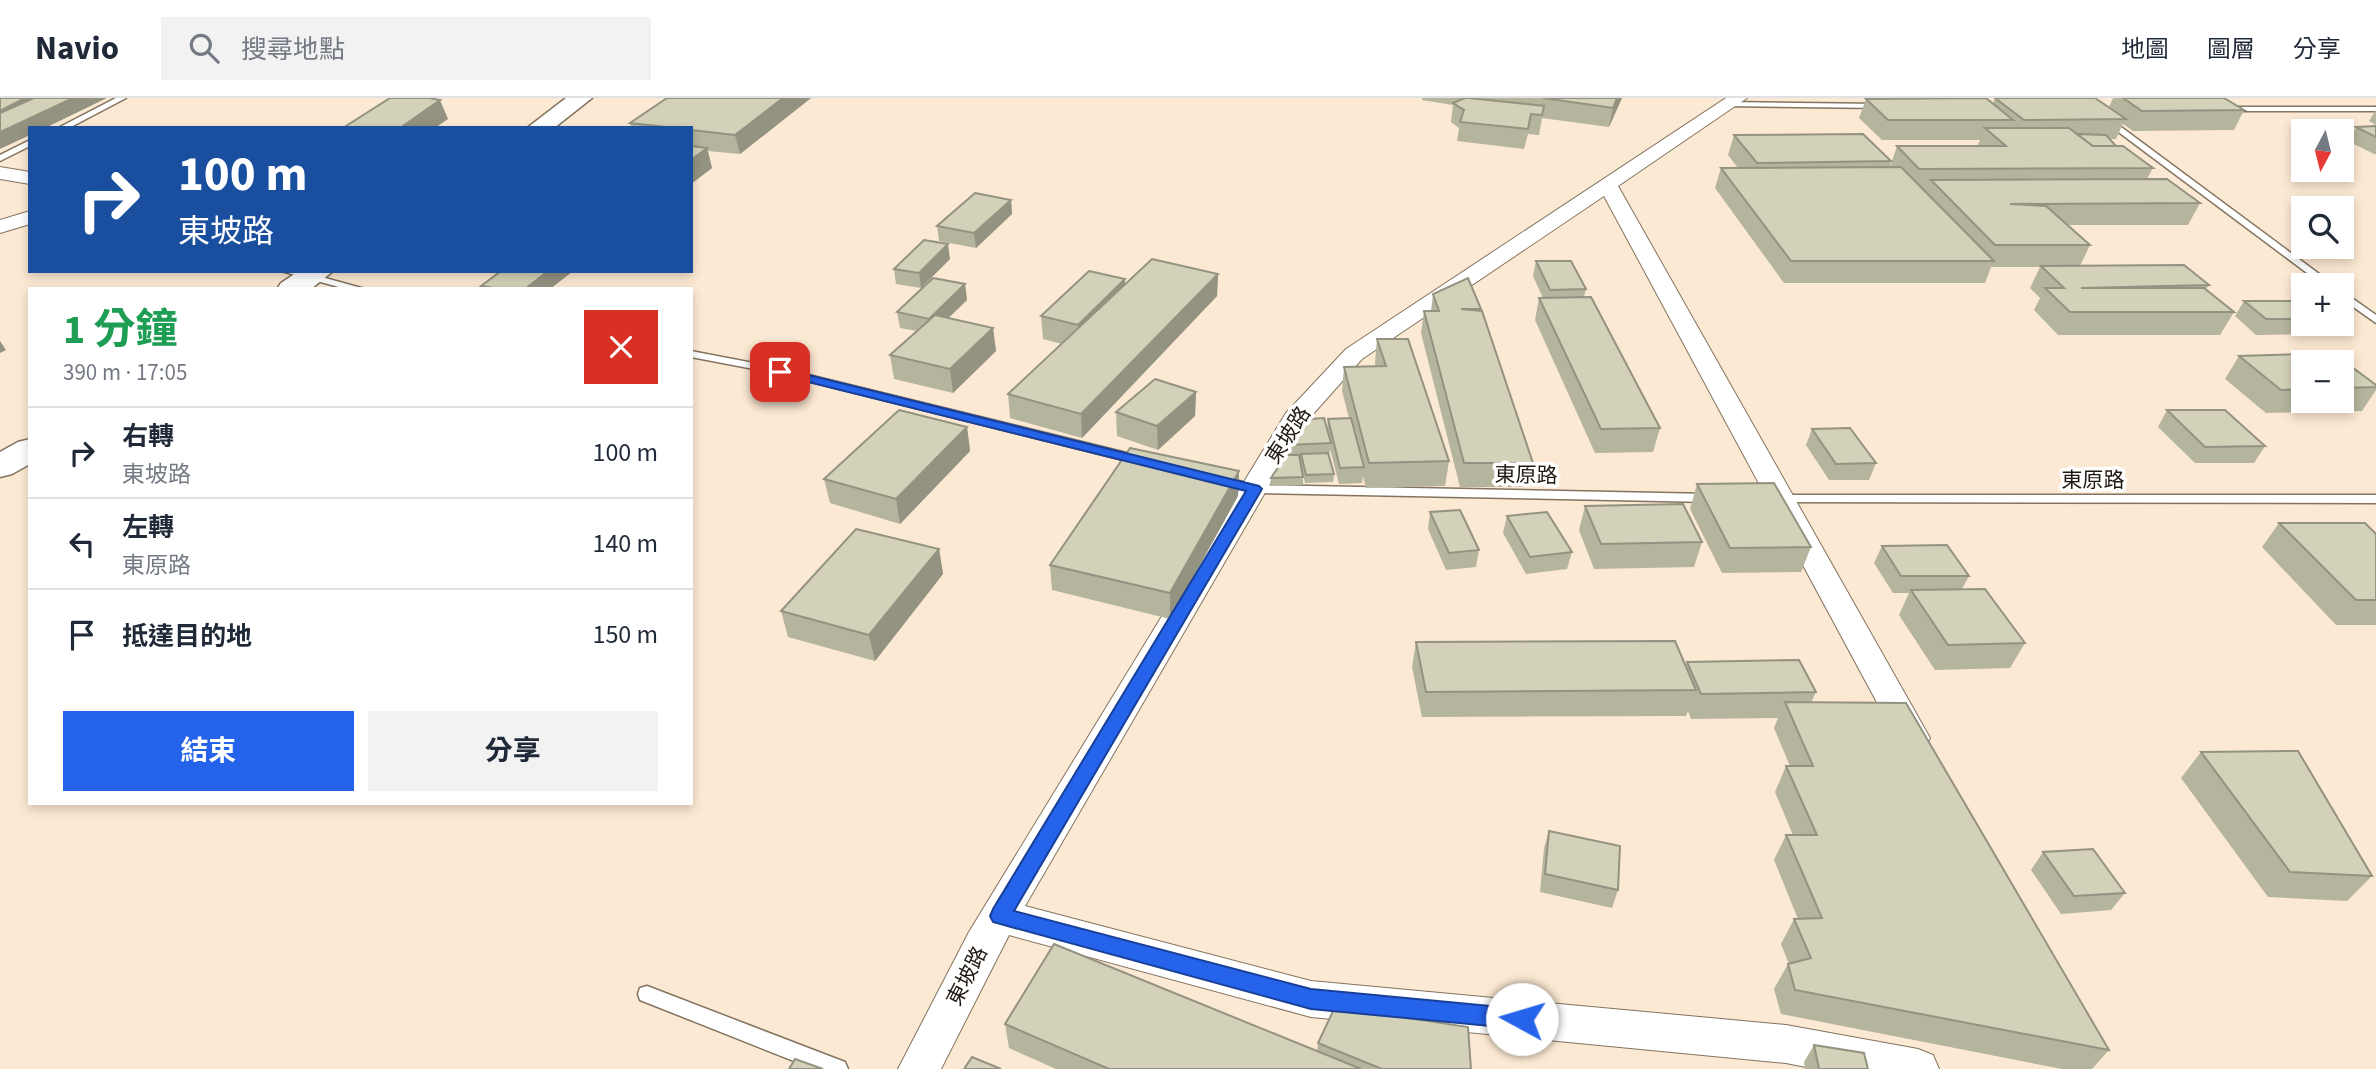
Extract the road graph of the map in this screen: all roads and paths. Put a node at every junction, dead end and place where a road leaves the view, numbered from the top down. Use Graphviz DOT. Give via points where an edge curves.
graph roads {
  1 [pos="122,98"];
  2 [pos="580,98"];
  3 [pos="1734,101"];
  4 [pos="2078,103"];
  5 [pos="1897,106"];
  6 [pos="2093,109"];
  7 [pos="2106,109"];
  8 [pos="2214,109"];
  9 [pos="2376,109"];
  10 [pos="66,126"];
  11 [pos="541,126"];
  12 [pos="28,144"];
  13 [pos="0,158"];
  14 [pos="0,173"];
  15 [pos="28,178"];
  16 [pos="1608,185"];
  17 [pos="28,218"];
  18 [pos="0,227"];
  19 [pos="2313,273"];
  20 [pos="301,277"];
  21 [pos="350,287"];
  22 [pos="2354,304"];
  23 [pos="2376,320"];
  24 [pos="693,354"];
  25 [pos="28,450"];
  26 [pos="1159,465"];
  27 [pos="0,467"];
  28 [pos="1200,475"];
  29 [pos="1254,489"];
  30 [pos="1725,498"];
  31 [pos="1773,499"];
  32 [pos="2376,499"];
  33 [pos="1928,766"];
  34 [pos="1000,916"];
  35 [pos="647,994"];
  36 [pos="838,1069"];
  37 [pos="919,1069"];
  38 [pos="1918,1069"];
  1 -- 10 [label="lane"];
  2 -- 11 [label="main road"];
  3 -- 5 [label="lane"];
  3 -- 16 [label="street, 東坡路"];
  4 -- 6 [label="lane"];
  6 -- 7 [label="lane"];
  6 -- 19 [label="lane"];
  8 -- 9 [label="lane"];
  12 -- 13 [label="lane"];
  14 -- 15 [label="street"];
  16 -- 29 [label="street, 東坡路" via="1354,354 1295,418"];
  16 -- 31 [label="street"];
  17 -- 18 [label="street"];
  20 -- 21 [label="lane"];
  22 -- 23 [label="lane"];
  24 -- 26 [label="lane"];
  25 -- 27 [label="main road"];
  28 -- 29 [label="lane, 東原路"];
  29 -- 30 [label="lane, 東原路"];
  29 -- 34 [label="street, 東坡路"];
  31 -- 32 [label="lane, 東原路"];
  31 -- 33 [label="street"];
  34 -- 37 [label="street, 東坡路"];
  34 -- 38 [label="street" via="1311,999 1786,1044"];
  35 -- 36 [label="lane"];
}
